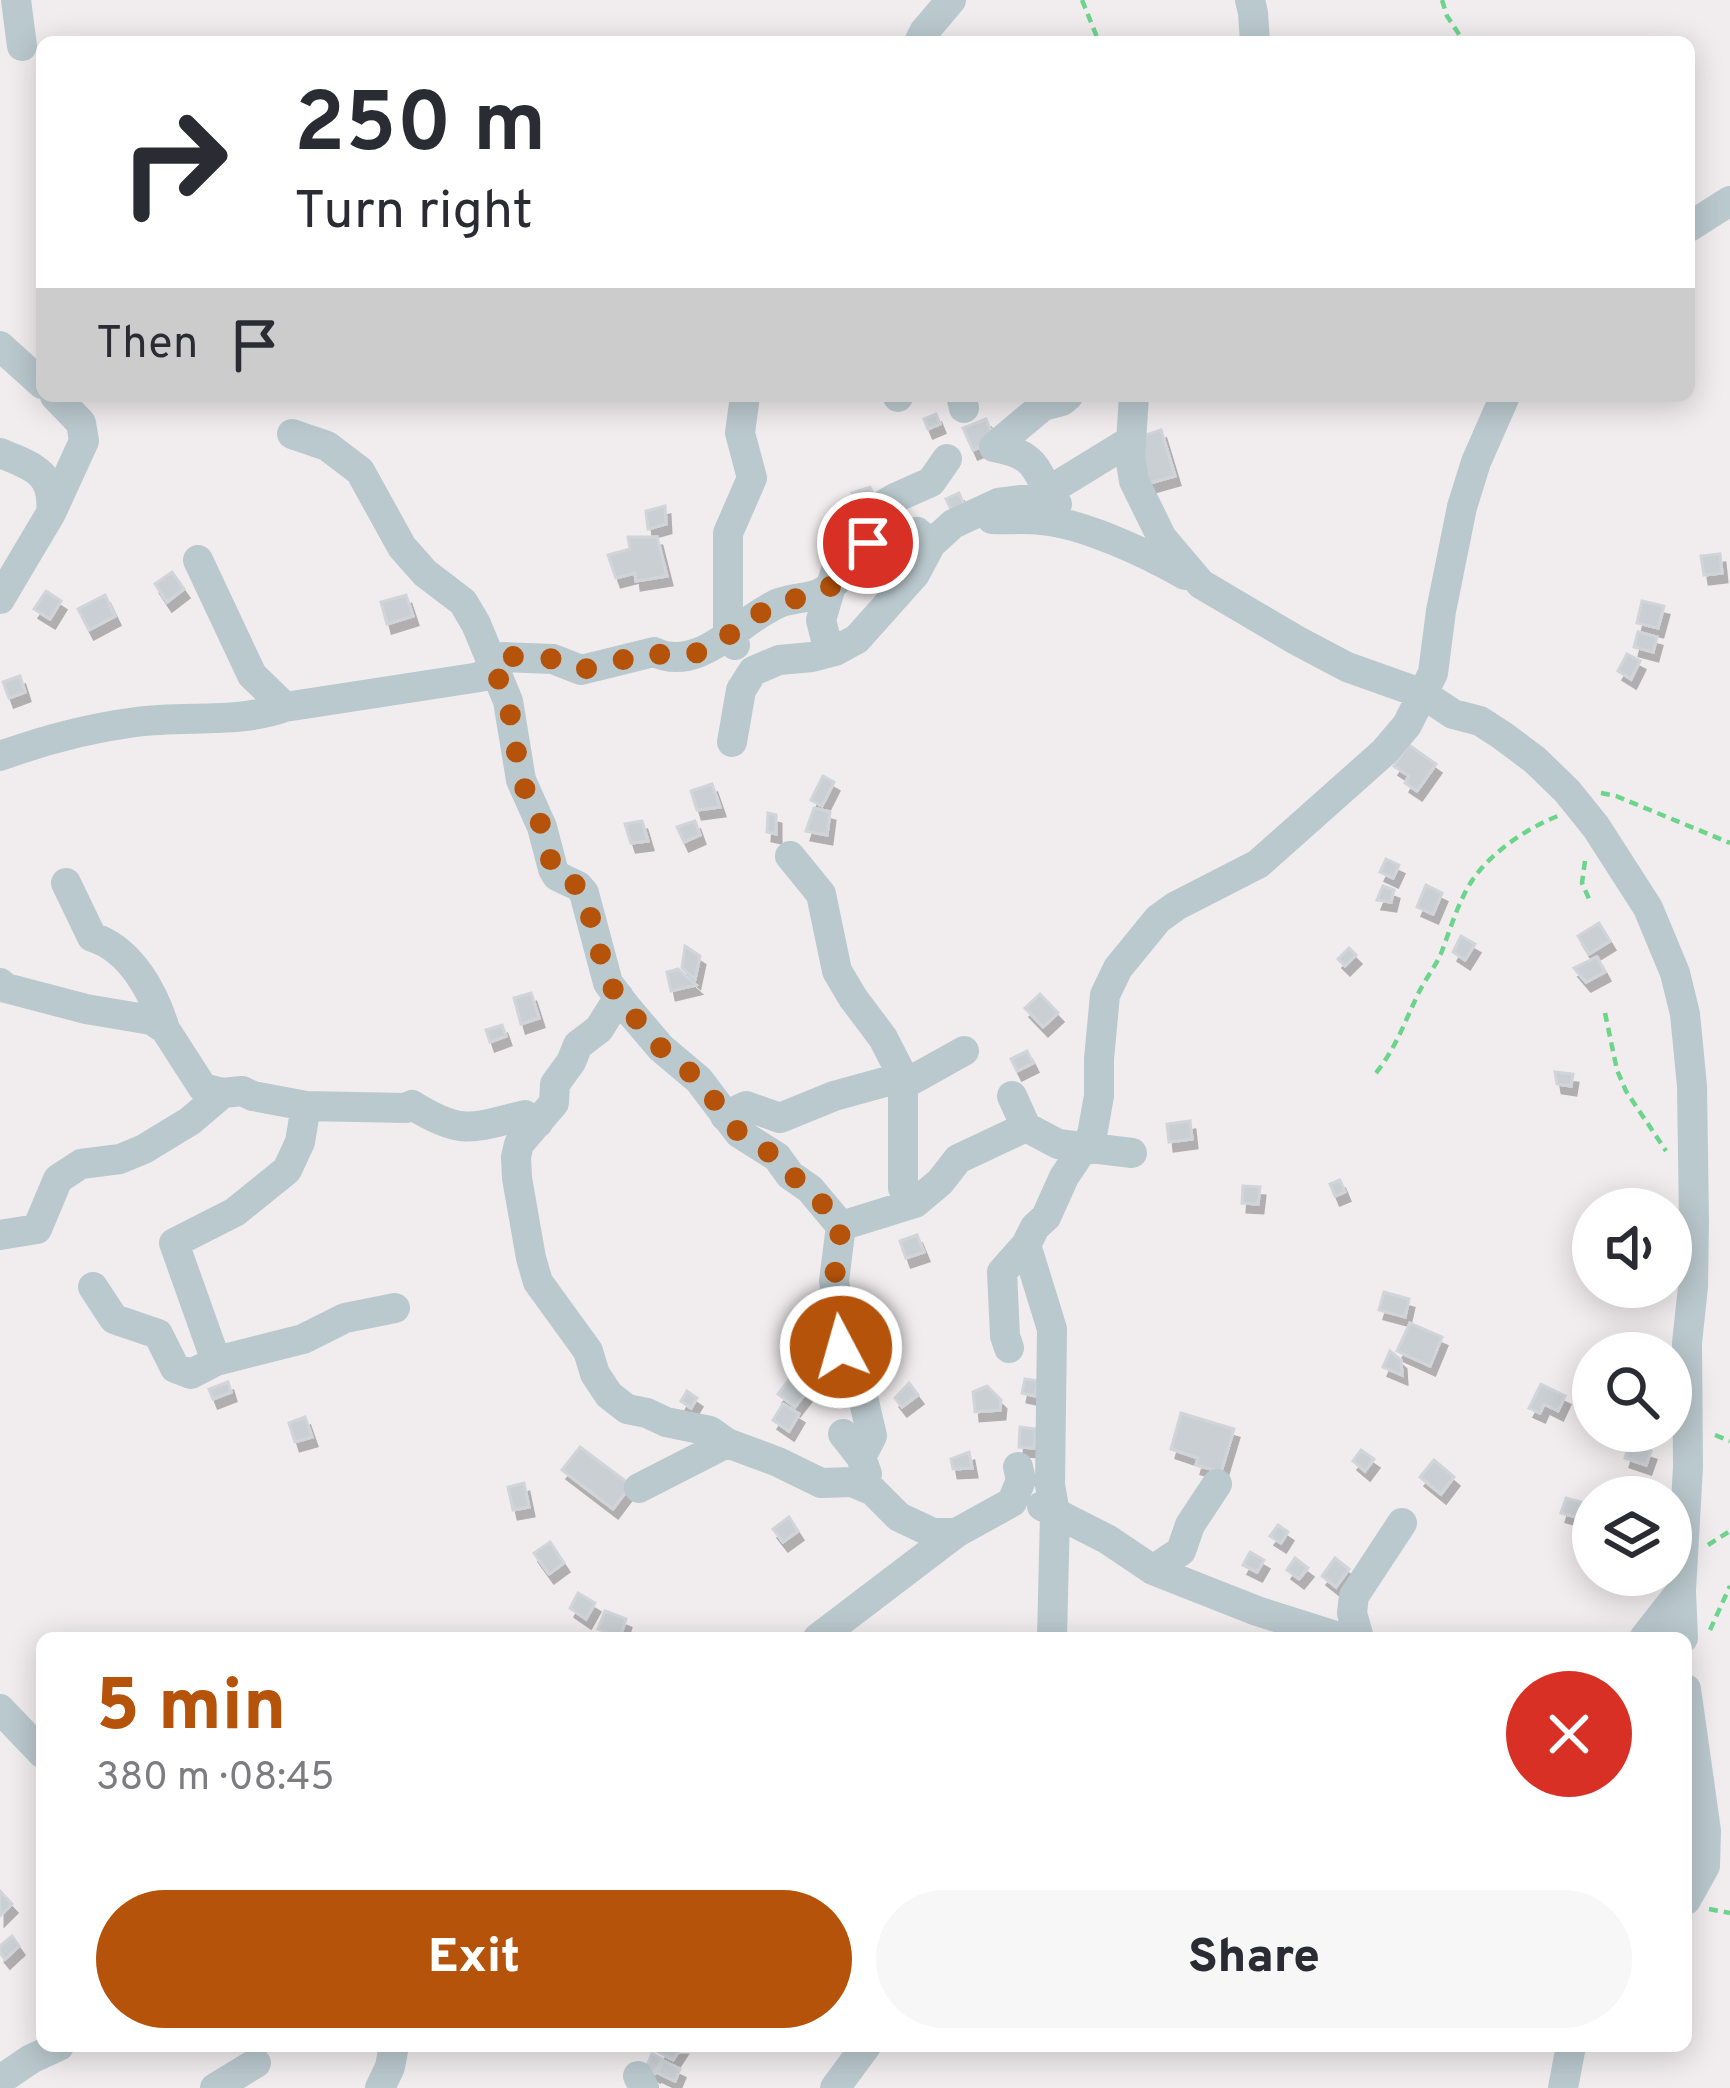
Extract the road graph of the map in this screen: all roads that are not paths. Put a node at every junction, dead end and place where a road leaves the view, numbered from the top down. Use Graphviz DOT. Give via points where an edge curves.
graph roads {
  1 [pos="16,0"];
  2 [pos="952,0"];
  3 [pos="1250,0"];
  4 [pos="922,36"];
  5 [pos="952,36"];
  6 [pos="1255,36"];
  7 [pos="22,46"];
  8 [pos="1730,201"];
  9 [pos="1695,223"];
  10 [pos="0,346"];
  11 [pos="36,379"];
  12 [pos="61,402"];
  13 [pos="744,402"];
  14 [pos="1058,402"];
  15 [pos="1133,402"];
  16 [pos="1502,402"];
  17 [pos="292,434"];
  18 [pos="1130,441"];
  19 [pos="0,453"];
  20 [pos="947,459"];
  21 [pos="1048,491"];
  22 [pos="51,513"];
  23 [pos="1075,528"];
  24 [pos="942,534"];
  25 [pos="198,560"];
  26 [pos="1201,584"];
  27 [pos="830,589"];
  28 [pos="0,599"];
  29 [pos="728,634"];
  30 [pos="829,652"];
  31 [pos="493,666"];
  32 [pos="741,691"];
  33 [pos="1423,694"];
  34 [pos="285,707"];
  35 [pos="732,742"];
  36 [pos="0,756"];
  37 [pos="790,856"];
  38 [pos="66,883"];
  39 [pos="0,982"];
  40 [pos="620,998"];
  41 [pos="165,1029"];
  42 [pos="964,1051"];
  43 [pos="903,1081"];
  44 [pos="223,1094"];
  45 [pos="1012,1096"];
  46 [pos="306,1106"];
  47 [pos="725,1115"];
  48 [pos="538,1123"];
  49 [pos="1026,1126"];
  50 [pos="456,1127"];
  51 [pos="1082,1148"];
  52 [pos="1132,1153"];
  53 [pos="516,1156"];
  54 [pos="903,1188"];
  55 [pos="841,1226"];
  56 [pos="0,1235"];
  57 [pos="1029,1254"];
  58 [pos="93,1288"];
  59 [pos="395,1308"];
  60 [pos="841,1347"];
  61 [pos="1009,1348"];
  62 [pos="216,1361"];
  63 [pos="862,1393"];
  64 [pos="727,1443"];
  65 [pos="1687,1476"];
  66 [pos="1217,1484"];
  67 [pos="639,1487"];
  68 [pos="873,1491"];
  69 [pos="1055,1513"];
  70 [pos="1402,1523"];
  71 [pos="956,1533"];
  72 [pos="1153,1570"];
  73 [pos="1678,1596"];
  74 [pos="1681,1596"];
  75 [pos="826,1632"];
  76 [pos="1052,1632"];
  77 [pos="1324,1632"];
  78 [pos="1357,1632"];
  79 [pos="1649,1632"];
  80 [pos="1683,1632"];
  81 [pos="0,1709"];
  82 [pos="36,1747"];
  83 [pos="1692,1764"];
  84 [pos="1696,1845"];
  85 [pos="1692,1889"];
  86 [pos="47,2052"];
  87 [pos="393,2052"];
  88 [pos="862,2052"];
  89 [pos="1570,2052"];
  90 [pos="258,2066"];
  91 [pos="3,2075"];
  92 [pos="215,2088"];
  93 [pos="380,2088"];
  94 [pos="835,2088"];
  95 [pos="1563,2088"];
  1 -- 7 [label="street"];
  2 -- 4 [label="street"];
  2 -- 5 [label="street"];
  3 -- 6 [label="street"];
  8 -- 9 [label="street"];
  10 -- 11 [label="street"];
  12 -- 22 [label="street" via="84,441"];
  13 -- 29 [label="street" via="740,433 752,478 728,533"];
  14 -- 21 [label="street" via="994,447 1019,452"];
  15 -- 18 [label="street"];
  16 -- 33 [label="street" via="1462,507"];
  17 -- 31 [label="street" via="327,446 360,471 402,548 463,602"];
  18 -- 21 [label="street"];
  18 -- 26 [label="street" via="1149,512"];
  19 -- 22 [label="street" via="41,472"];
  20 -- 27 [label="street" via="932,482 864,516 846,536"];
  21 -- 23 [label="street"];
  21 -- 24 [label="street" via="998,503"];
  22 -- 28 [label="street"];
  23 -- 24 [label="street" via="990,520"];
  23 -- 26 [label="street"];
  24 -- 27 [label="street" via="868,543"];
  24 -- 30 [label="street" via="879,617"];
  25 -- 34 [label="street" via="252,675"];
  26 -- 33 [label="street" via="1347,667"];
  27 -- 29 [label="street" via="782,601"];
  27 -- 30 [label="street" via="821,620"];
  29 -- 31 [label="street" via="710,649 654,652 581,670 526,656"];
  29 -- 32 [label="street" via="741,654"];
  30 -- 32 [label="street" via="753,671"];
  31 -- 34 [label="street" via="481,676"];
  31 -- 40 [label="street" via="553,869 584,893 608,982"];
  32 -- 35 [label="street"];
  33 -- 51 [label="street" via="1384,752 1258,864 1176,906 1136,944 1105,994 1099,1096"];
  33 -- 65 [label="street" via="1503,736 1570,796 1648,908 1675,973 1690,1050"];
  34 -- 36 [label="street" via="137,722"];
  37 -- 43 [label="street" via="820,894 838,971"];
  38 -- 41 [label="street" via="92,937 154,994"];
  39 -- 41 [label="street"];
  40 -- 47 [label="street"];
  40 -- 48 [label="street" via="578,1045"];
  41 -- 44 [label="street" via="202,1088"];
  42 -- 43 [label="street"];
  43 -- 47 [label="street" via="780,1118 746,1106"];
  43 -- 54 [label="street"];
  44 -- 46 [label="street"];
  44 -- 56 [label="street" via="144,1148 58,1178 37,1229"];
  45 -- 49 [label="street"];
  46 -- 50 [label="street" via="412,1105"];
  46 -- 62 [label="street" via="287,1170 236,1212 174,1243"];
  47 -- 55 [label="street"];
  48 -- 50 [label="street" via="525,1115"];
  48 -- 53 [label="street"];
  49 -- 51 [label="street"];
  49 -- 55 [label="street" via="958,1159 915,1203"];
  50 -- 53 [label="street"];
  51 -- 52 [label="street"];
  51 -- 57 [label="street" via="1035,1227"];
  53 -- 64 [label="street" via="538,1282 609,1395 627,1409"];
  55 -- 60 [label="street" via="834,1281"];
  57 -- 61 [label="street" via="1003,1295"];
  57 -- 69 [label="street" via="1052,1329"];
  58 -- 62 [label="street" via="114,1319 158,1334 175,1368 191,1374"];
  59 -- 62 [label="street"];
  63 -- 68 [label="street" via="872,1436 852,1445"];
  64 -- 67 [label="street"];
  64 -- 68 [label="street" via="821,1483"];
  66 -- 72 [label="street" via="1181,1551"];
  68 -- 71 [label="street" via="932,1533"];
  69 -- 71 [label="street" via="1017,1479 1012,1502"];
  69 -- 72 [label="street"];
  69 -- 76 [label="street"];
  70 -- 78 [label="street" via="1354,1595"];
  71 -- 75 [label="street"];
  72 -- 77 [label="street"];
  73 -- 79 [label="street"];
  74 -- 80 [label="street"];
  81 -- 82 [label="street"];
  83 -- 84 [label="street" via="1706,1831"];
  84 -- 85 [label="street" via="1705,1866"];
  86 -- 91 [label="street"];
  87 -- 93 [label="street"];
  88 -- 94 [label="street"];
  89 -- 95 [label="street"];
  90 -- 92 [label="street"];
}
